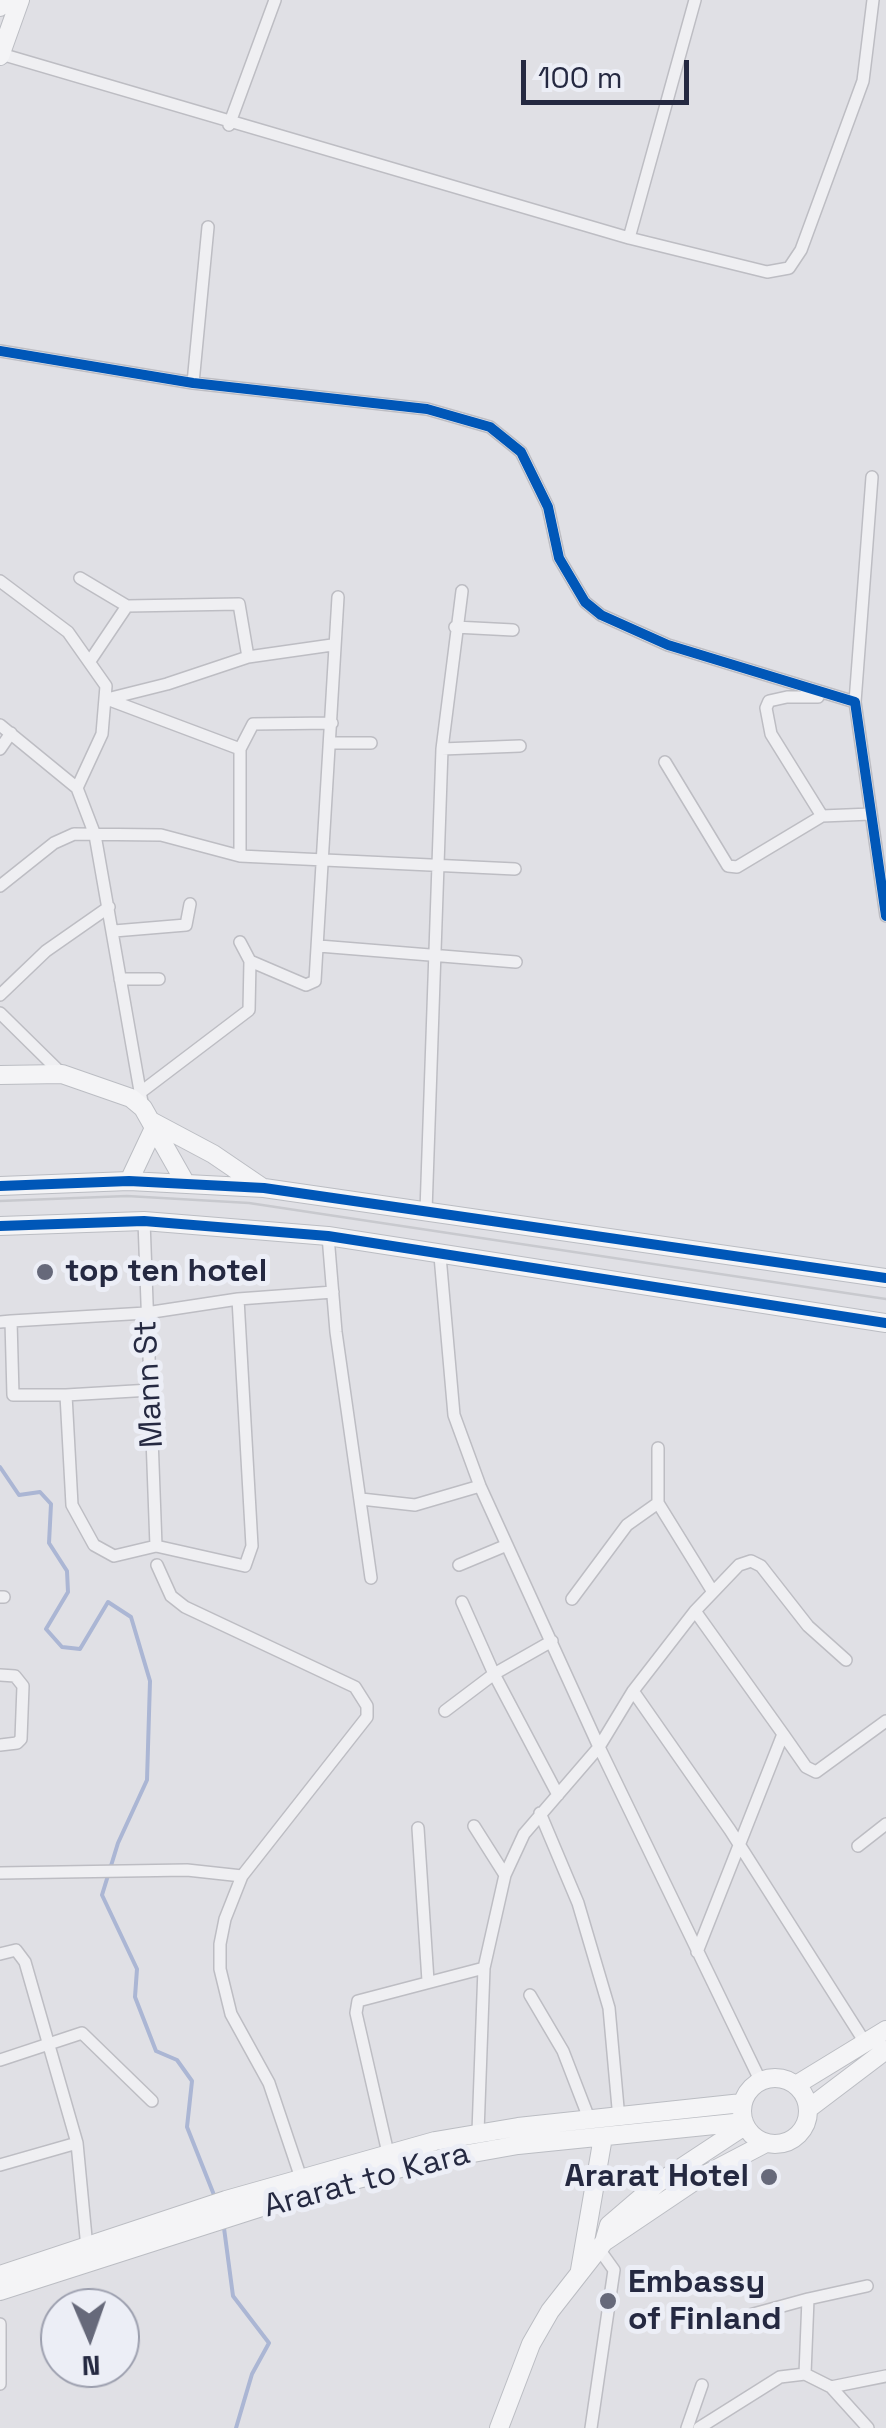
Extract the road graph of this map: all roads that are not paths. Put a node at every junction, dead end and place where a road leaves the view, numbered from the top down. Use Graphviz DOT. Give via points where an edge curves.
graph roads {
  1 [pos="3,0"];
  2 [pos="20,0"];
  3 [pos="275,0"];
  4 [pos="695,0"];
  5 [pos="873,0"];
  6 [pos="0,7"];
  7 [pos="0,55"];
  8 [pos="230,124"];
  9 [pos="208,227"];
  10 [pos="629,238"];
  11 [pos="0,351"];
  12 [pos="193,382"];
  13 [pos="872,476"];
  14 [pos="80,578"];
  15 [pos="0,582"];
  16 [pos="462,591"];
  17 [pos="338,597"];
  18 [pos="127,606"];
  19 [pos="455,627"];
  20 [pos="514,630"];
  21 [pos="332,645"];
  22 [pos="248,656"];
  23 [pos="90,661"];
  24 [pos="829,696"];
  25 [pos="107,699"];
  26 [pos="855,702"];
  27 [pos="332,723"];
  28 [pos="6,729"];
  29 [pos="330,743"];
  30 [pos="371,743"];
  31 [pos="520,746"];
  32 [pos="240,748"];
  33 [pos="0,749"];
  34 [pos="442,749"];
  35 [pos="666,762"];
  36 [pos="76,788"];
  37 [pos="871,814"];
  38 [pos="822,816"];
  39 [pos="95,835"];
  40 [pos="240,856"];
  41 [pos="325,861"];
  42 [pos="439,866"];
  43 [pos="883,868"];
  44 [pos="515,869"];
  45 [pos="0,886"];
  46 [pos="190,904"];
  47 [pos="109,908"];
  48 [pos="886,916"];
  49 [pos="114,931"];
  50 [pos="240,942"];
  51 [pos="318,946"];
  52 [pos="432,959"];
  53 [pos="250,961"];
  54 [pos="516,962"];
  55 [pos="120,979"];
  56 [pos="159,979"];
  57 [pos="0,996"];
  58 [pos="0,1013"];
  59 [pos="62,1074"];
  60 [pos="0,1076"];
  61 [pos="147,1112"];
  62 [pos="128,1181"];
  63 [pos="186,1184"];
  64 [pos="0,1186"];
  65 [pos="264,1188"];
  66 [pos="426,1211"];
  67 [pos="144,1221"];
  68 [pos="0,1226"];
  69 [pos="328,1236"];
  70 [pos="440,1256"];
  71 [pos="886,1278"];
  72 [pos="333,1292"];
  73 [pos="238,1298"];
  74 [pos="146,1313"];
  75 [pos="6,1321"];
  76 [pos="886,1323"];
  77 [pos="0,1390"];
  78 [pos="151,1390"];
  79 [pos="13,1395"];
  80 [pos="66,1395"];
  81 [pos="658,1448"];
  82 [pos="480,1486"];
  83 [pos="361,1499"];
  84 [pos="658,1504"];
  85 [pos="507,1545"];
  86 [pos="156,1546"];
  87 [pos="157,1565"];
  88 [pos="459,1565"];
  89 [pos="371,1578"];
  90 [pos="713,1592"];
  91 [pos="572,1600"];
  92 [pos="462,1602"];
  93 [pos="696,1611"];
  94 [pos="552,1641"];
  95 [pos="846,1660"];
  96 [pos="494,1674"];
  97 [pos="0,1675"];
  98 [pos="633,1691"];
  99 [pos="445,1711"];
  100 [pos="886,1721"];
  101 [pos="784,1734"];
  102 [pos="0,1744"];
  103 [pos="598,1746"];
  104 [pos="558,1795"];
  105 [pos="540,1814"];
  106 [pos="886,1824"];
  107 [pos="474,1826"];
  108 [pos="418,1828"];
  109 [pos="858,1846"];
  110 [pos="740,1848"];
  111 [pos="0,1873"];
  112 [pos="505,1875"];
  113 [pos="242,1876"];
  114 [pos="696,1952"];
  115 [pos="0,1954"];
  116 [pos="484,1968"];
  117 [pos="428,1980"];
  118 [pos="530,1995"];
  119 [pos="886,2030"];
  120 [pos="866,2044"];
  121 [pos="47,2047"];
  122 [pos="886,2050"];
  123 [pos="0,2060"];
  124 [pos="761,2082"];
  125 [pos="796,2086"];
  126 [pos="152,2100"];
  127 [pos="808,2109"];
  128 [pos="744,2117"];
  129 [pos="618,2118"];
  130 [pos="590,2120"];
  131 [pos="478,2132"];
  132 [pos="603,2138"];
  133 [pos="77,2143"];
  134 [pos="766,2143"];
  135 [pos="388,2152"];
  136 [pos="0,2165"];
  137 [pos="301,2178"];
  138 [pos="202,2217"];
  139 [pos="602,2246"];
  140 [pos="87,2254"];
  141 [pos="0,2274"];
  142 [pos="579,2276"];
  143 [pos="867,2286"];
  144 [pos="0,2291"];
  145 [pos="808,2299"];
  146 [pos="734,2319"];
  147 [pos="0,2324"];
  148 [pos="805,2374"];
  149 [pos="886,2376"];
  150 [pos="0,2384"];
  151 [pos="702,2385"];
  152 [pos="831,2387"];
  153 [pos="498,2428"];
  154 [pos="591,2428"];
  155 [pos="687,2428"];
  156 [pos="699,2428"];
  157 [pos="868,2428"];
  1 -- 6 [label="main road"];
  2 -- 7 [label="main road"];
  3 -- 8 [label="street"];
  4 -- 10 [label="street"];
  5 -- 10 [label="street" via="863,81 802,250 789,268 767,272"];
  7 -- 8 [label="street"];
  8 -- 10 [label="street"];
  9 -- 12 [label="street"];
  11 -- 12 [label="street"];
  12 -- 24 [label="street" via="426,409 490,427 522,452 548,507 559,558 585,602 601,615 668,645"];
  13 -- 26 [label="street"];
  14 -- 18 [label="street"];
  15 -- 23 [label="street" via="68,632"];
  16 -- 19 [label="street"];
  17 -- 21 [label="street"];
  18 -- 22 [label="street" via="239,604"];
  18 -- 23 [label="street"];
  19 -- 20 [label="street"];
  19 -- 34 [label="street"];
  21 -- 22 [label="street"];
  21 -- 27 [label="street"];
  22 -- 25 [label="street"];
  23 -- 25 [label="street"];
  24 -- 26 [label="street"];
  24 -- 38 [label="street" via="787,697 766,708 771,734"];
  25 -- 32 [label="street"];
  25 -- 36 [label="street" via="102,734"];
  26 -- 37 [label="street"];
  27 -- 29 [label="street"];
  27 -- 32 [label="street" via="254,724"];
  28 -- 33 [label="street"];
  28 -- 36 [label="street"];
  29 -- 30 [label="street"];
  29 -- 41 [label="street"];
  31 -- 34 [label="street"];
  32 -- 40 [label="street"];
  34 -- 42 [label="street"];
  35 -- 38 [label="street" via="728,866 737,867"];
  36 -- 39 [label="street"];
  37 -- 38 [label="street"];
  37 -- 43 [label="street"];
  39 -- 40 [label="street" via="161,835"];
  39 -- 45 [label="street" via="74,834 54,844"];
  39 -- 47 [label="street"];
  40 -- 41 [label="street"];
  41 -- 42 [label="street"];
  41 -- 51 [label="street"];
  42 -- 44 [label="street"];
  42 -- 52 [label="street"];
  43 -- 48 [label="street"];
  46 -- 49 [label="street" via="186,925"];
  47 -- 49 [label="street"];
  47 -- 57 [label="street" via="46,951"];
  49 -- 55 [label="street"];
  50 -- 53 [label="street"];
  51 -- 52 [label="street"];
  51 -- 53 [label="street" via="312,985"];
  52 -- 54 [label="street"];
  52 -- 66 [label="street"];
  53 -- 61 [label="street" via="249,1010"];
  55 -- 56 [label="street"];
  55 -- 61 [label="street"];
  58 -- 59 [label="street"];
  59 -- 60 [label="main road"];
  59 -- 61 [label="main road" via="118,1091"];
  61 -- 62 [label="main road"];
  61 -- 63 [label="main road"];
  61 -- 65 [label="main road"];
  62 -- 63 [label="main road"];
  62 -- 64 [label="main road"];
  63 -- 65 [label="main road"];
  65 -- 66 [label="main road"];
  66 -- 71 [label="main road"];
  67 -- 68 [label="main road"];
  67 -- 69 [label="main road"];
  67 -- 74 [label="street, Mann St"];
  69 -- 70 [label="main road"];
  69 -- 72 [label="street"];
  70 -- 76 [label="main road"];
  70 -- 82 [label="street" via="454,1415"];
  72 -- 73 [label="street"];
  72 -- 83 [label="street"];
  73 -- 74 [label="street"];
  73 -- 86 [label="street" via="251,1558 239,1567"];
  74 -- 75 [label="street"];
  74 -- 78 [label="street, Mann St"];
  75 -- 79 [label="street"];
  77 -- 79 [label="street"];
  78 -- 80 [label="street"];
  78 -- 86 [label="street, Mann St"];
  79 -- 80 [label="street"];
  80 -- 86 [label="street" via="70,1494 81,1526 102,1553"];
  81 -- 84 [label="street"];
  82 -- 83 [label="street" via="415,1504"];
  82 -- 85 [label="street"];
  83 -- 89 [label="street"];
  84 -- 90 [label="street"];
  84 -- 91 [label="street" via="627,1525"];
  85 -- 88 [label="street"];
  85 -- 94 [label="street"];
  87 -- 113 [label="street" via="185,1607 355,1686 367,1706 367,1717"];
  90 -- 93 [label="street"];
  90 -- 95 [label="street" via="739,1564 752,1560"];
  92 -- 96 [label="street"];
  93 -- 98 [label="street"];
  93 -- 101 [label="street"];
  94 -- 96 [label="street"];
  94 -- 103 [label="street"];
  96 -- 99 [label="street"];
  96 -- 104 [label="street"];
  97 -- 102 [label="street" via="15,1676 23,1686 20,1739"];
  98 -- 103 [label="street"];
  98 -- 110 [label="street"];
  100 -- 101 [label="street" via="816,1772"];
  101 -- 110 [label="street"];
  103 -- 104 [label="street"];
  103 -- 114 [label="street"];
  104 -- 105 [label="street"];
  105 -- 112 [label="street"];
  105 -- 129 [label="street" via="578,1904 609,2008"];
  106 -- 109 [label="street"];
  107 -- 112 [label="street"];
  108 -- 117 [label="street"];
  110 -- 114 [label="street"];
  110 -- 120 [label="street"];
  111 -- 113 [label="street"];
  112 -- 116 [label="street"];
  113 -- 137 [label="street" via="220,1944 225,1998 269,2083"];
  114 -- 124 [label="street"];
  115 -- 121 [label="street" via="16,1950 25,1962"];
  116 -- 117 [label="street"];
  116 -- 131 [label="street"];
  117 -- 135 [label="street" via="355,2007"];
  118 -- 130 [label="street" via="563,2051"];
  119 -- 120 [label="main road"];
  120 -- 125 [label="main road"];
  121 -- 123 [label="street"];
  121 -- 126 [label="street" via="82,2033"];
  121 -- 133 [label="street"];
  122 -- 127 [label="main road"];
  124 -- 125 [label="main road" via="778,2078"];
  124 -- 128 [label="main road"];
  125 -- 127 [label="main road"];
  127 -- 134 [label="main road" via="796,2137"];
  128 -- 129 [label="main road, Ararat to Kara"];
  128 -- 132 [label="main road, Ararat to Kara"];
  128 -- 134 [label="main road"];
  128 -- 139 [label="main road" via="639,2198 610,2225"];
  129 -- 130 [label="main road, Ararat to Kara"];
  130 -- 131 [label="main road, Ararat to Kara"];
  131 -- 135 [label="main road, Ararat to Kara"];
  132 -- 138 [label="main road, Ararat to Kara" via="428,2161 246,2213"];
  132 -- 142 [label="main road"];
  133 -- 136 [label="street"];
  133 -- 140 [label="street"];
  134 -- 139 [label="main road" via="699,2178"];
  135 -- 137 [label="main road, Ararat to Kara"];
  137 -- 138 [label="main road, Ararat to Kara" via="226,2200"];
  138 -- 140 [label="main road, Ararat to Kara"];
  139 -- 142 [label="main road"];
  139 -- 154 [label="street" via="614,2270"];
  140 -- 141 [label="main road, Ararat to Kara"];
  140 -- 144 [label="main road, Ararat to Kara"];
  142 -- 153 [label="main road" via="530,2344"];
  143 -- 145 [label="street"];
  145 -- 146 [label="street"];
  145 -- 148 [label="street"];
  147 -- 150 [label="street"];
  148 -- 152 [label="street"];
  148 -- 156 [label="street" via="780,2378"];
  149 -- 152 [label="street"];
  151 -- 155 [label="street"];
  152 -- 157 [label="street"];
}
